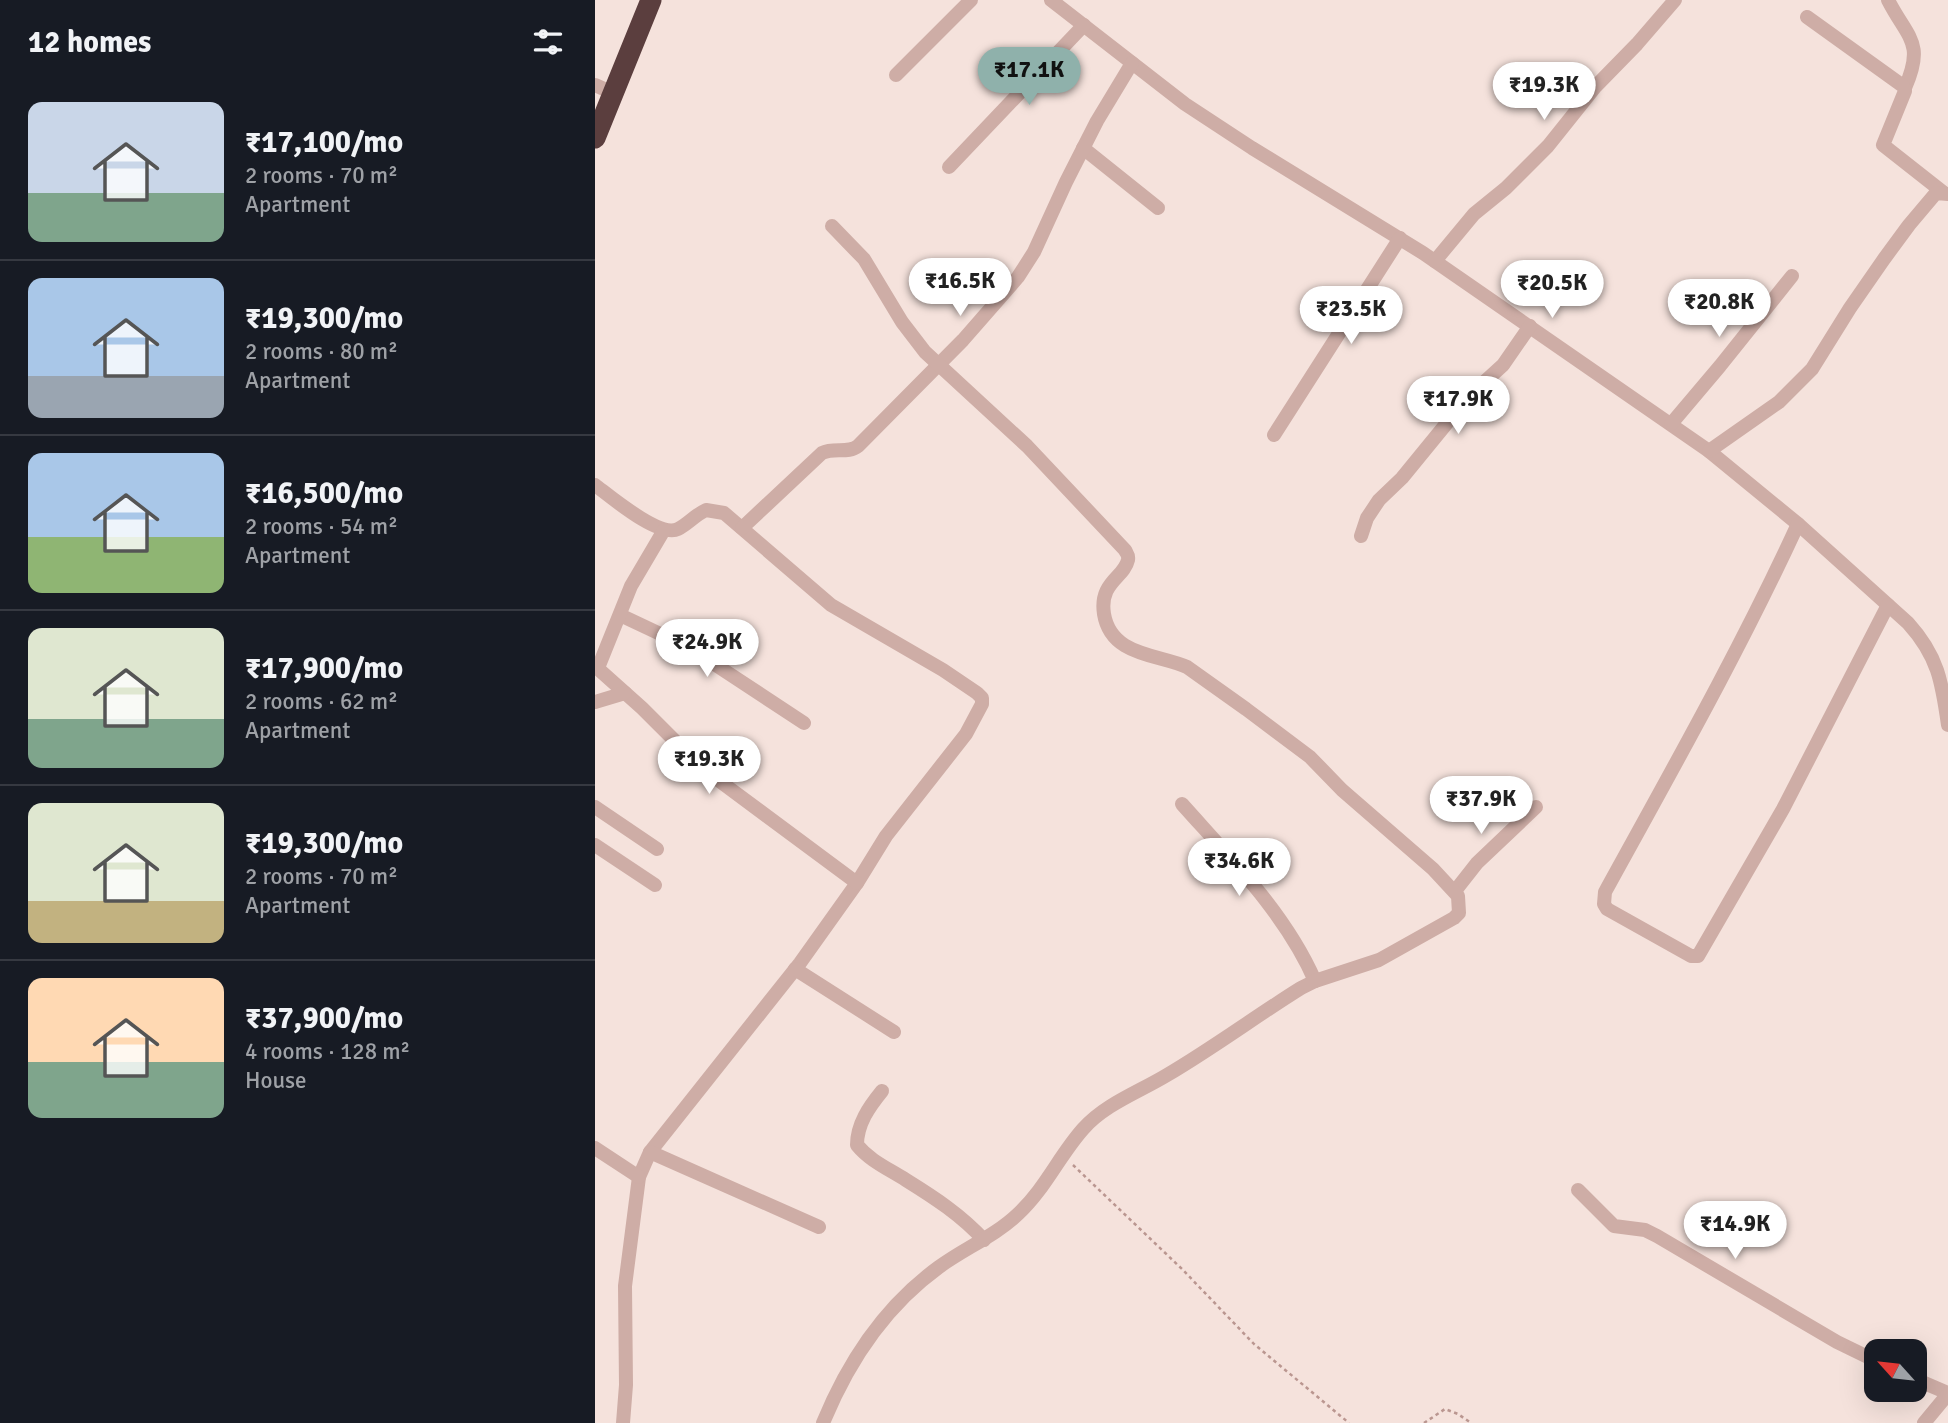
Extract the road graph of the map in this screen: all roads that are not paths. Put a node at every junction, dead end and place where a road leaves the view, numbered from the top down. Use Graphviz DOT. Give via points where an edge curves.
graph roads {
  1 [pos="650,0"];
  2 [pos="971,0"];
  3 [pos="1051,0"];
  4 [pos="1675,0"];
  5 [pos="1888,0"];
  6 [pos="1807,17"];
  7 [pos="1084,25"];
  8 [pos="1132,63"];
  9 [pos="896,75"];
  10 [pos="1905,88"];
  11 [pos="604,89"];
  12 [pos="595,138"];
  13 [pos="1083,148"];
  14 [pos="949,167"];
  15 [pos="1946,194"];
  16 [pos="1159,208"];
  17 [pos="832,226"];
  18 [pos="1400,238"];
  19 [pos="1435,261"];
  20 [pos="1792,276"];
  21 [pos="1530,326"];
  22 [pos="939,365"];
  23 [pos="1671,424"];
  24 [pos="1274,435"];
  25 [pos="1709,451"];
  26 [pos="595,485"];
  27 [pos="1798,524"];
  28 [pos="742,528"];
  29 [pos="664,530"];
  30 [pos="1361,536"];
  31 [pos="1888,605"];
  32 [pos="620,615"];
  33 [pos="596,667"];
  34 [pos="625,693"];
  35 [pos="595,702"];
  36 [pos="804,723"];
  37 [pos="1948,725"];
  38 [pos="1182,804"];
  39 [pos="595,807"];
  40 [pos="1536,807"];
  41 [pos="595,845"];
  42 [pos="657,849"];
  43 [pos="857,883"];
  44 [pos="655,885"];
  45 [pos="1455,891"];
  46 [pos="795,969"];
  47 [pos="1315,981"];
  48 [pos="894,1032"];
  49 [pos="882,1091"];
  50 [pos="595,1148"];
  51 [pos="650,1152"];
  52 [pos="639,1177"];
  53 [pos="1578,1189"];
  54 [pos="819,1227"];
  55 [pos="984,1240"];
  56 [pos="1864,1355"];
  57 [pos="1927,1384"];
  58 [pos="1948,1394"];
  59 [pos="623,1423"];
  60 [pos="823,1423"];
  61 [pos="1924,1423"];
  1 -- 11 [label="highway"];
  2 -- 9 [label="street"];
  3 -- 7 [label="street"];
  4 -- 19 [label="street" via="1548,146 1474,214"];
  5 -- 10 [label="street" via="1916,57"];
  6 -- 10 [label="street"];
  7 -- 8 [label="street"];
  7 -- 14 [label="street"];
  8 -- 13 [label="street"];
  8 -- 18 [label="street" via="1241,141"];
  10 -- 15 [label="street" via="1884,145"];
  11 -- 12 [label="highway"];
  13 -- 16 [label="street"];
  13 -- 22 [label="street" via="1026,265"];
  15 -- 25 [label="street" via="1936,194 1909,225 1812,369 1769,409"];
  17 -- 22 [label="street" via="864,259 908,331"];
  18 -- 19 [label="street"];
  18 -- 24 [label="street"];
  19 -- 21 [label="street"];
  20 -- 23 [label="street"];
  21 -- 23 [label="street"];
  21 -- 30 [label="street" via="1503,365 1469,396 1379,500"];
  22 -- 28 [label="street" via="855,449 821,453"];
  22 -- 45 [label="street" via="1027,446 1128,554 1104,601 1108,627 1116,638 1144,655 1187,667 1246,709 1310,757"];
  23 -- 25 [label="street"];
  25 -- 27 [label="street"];
  26 -- 29 [label="street"];
  27 -- 31 [label="street"];
  27 -- 31 [label="street" via="1682,756 1605,892 1607,909 1698,956 1789,797"];
  28 -- 29 [label="street" via="724,513 706,510 677,529"];
  28 -- 43 [label="street" via="831,605 919,655 982,698 981,710 967,734 886,836"];
  29 -- 32 [label="street" via="641,565"];
  31 -- 37 [label="street" via="1924,641 1934,658"];
  32 -- 33 [label="street"];
  32 -- 36 [label="street" via="690,648"];
  33 -- 34 [label="street"];
  34 -- 35 [label="street"];
  34 -- 43 [label="street" via="702,768"];
  38 -- 47 [label="street" via="1287,929"];
  39 -- 42 [label="street"];
  40 -- 45 [label="street" via="1477,863"];
  41 -- 44 [label="street"];
  43 -- 46 [label="street"];
  45 -- 47 [label="street" via="1459,902 1454,918 1379,960"];
  46 -- 48 [label="street"];
  46 -- 51 [label="street"];
  47 -- 55 [label="street" via="1097,1116 1032,1200"];
  49 -- 55 [label="street" via="862,1122 857,1145 952,1210"];
  50 -- 52 [label="street"];
  51 -- 52 [label="street"];
  51 -- 54 [label="street"];
  52 -- 59 [label="street" via="625,1286"];
  53 -- 56 [label="street" via="1615,1226 1657,1236"];
  55 -- 60 [label="street" via="921,1282 878,1325 849,1369"];
  57 -- 58 [label="street"];
  58 -- 61 [label="street"];
}
